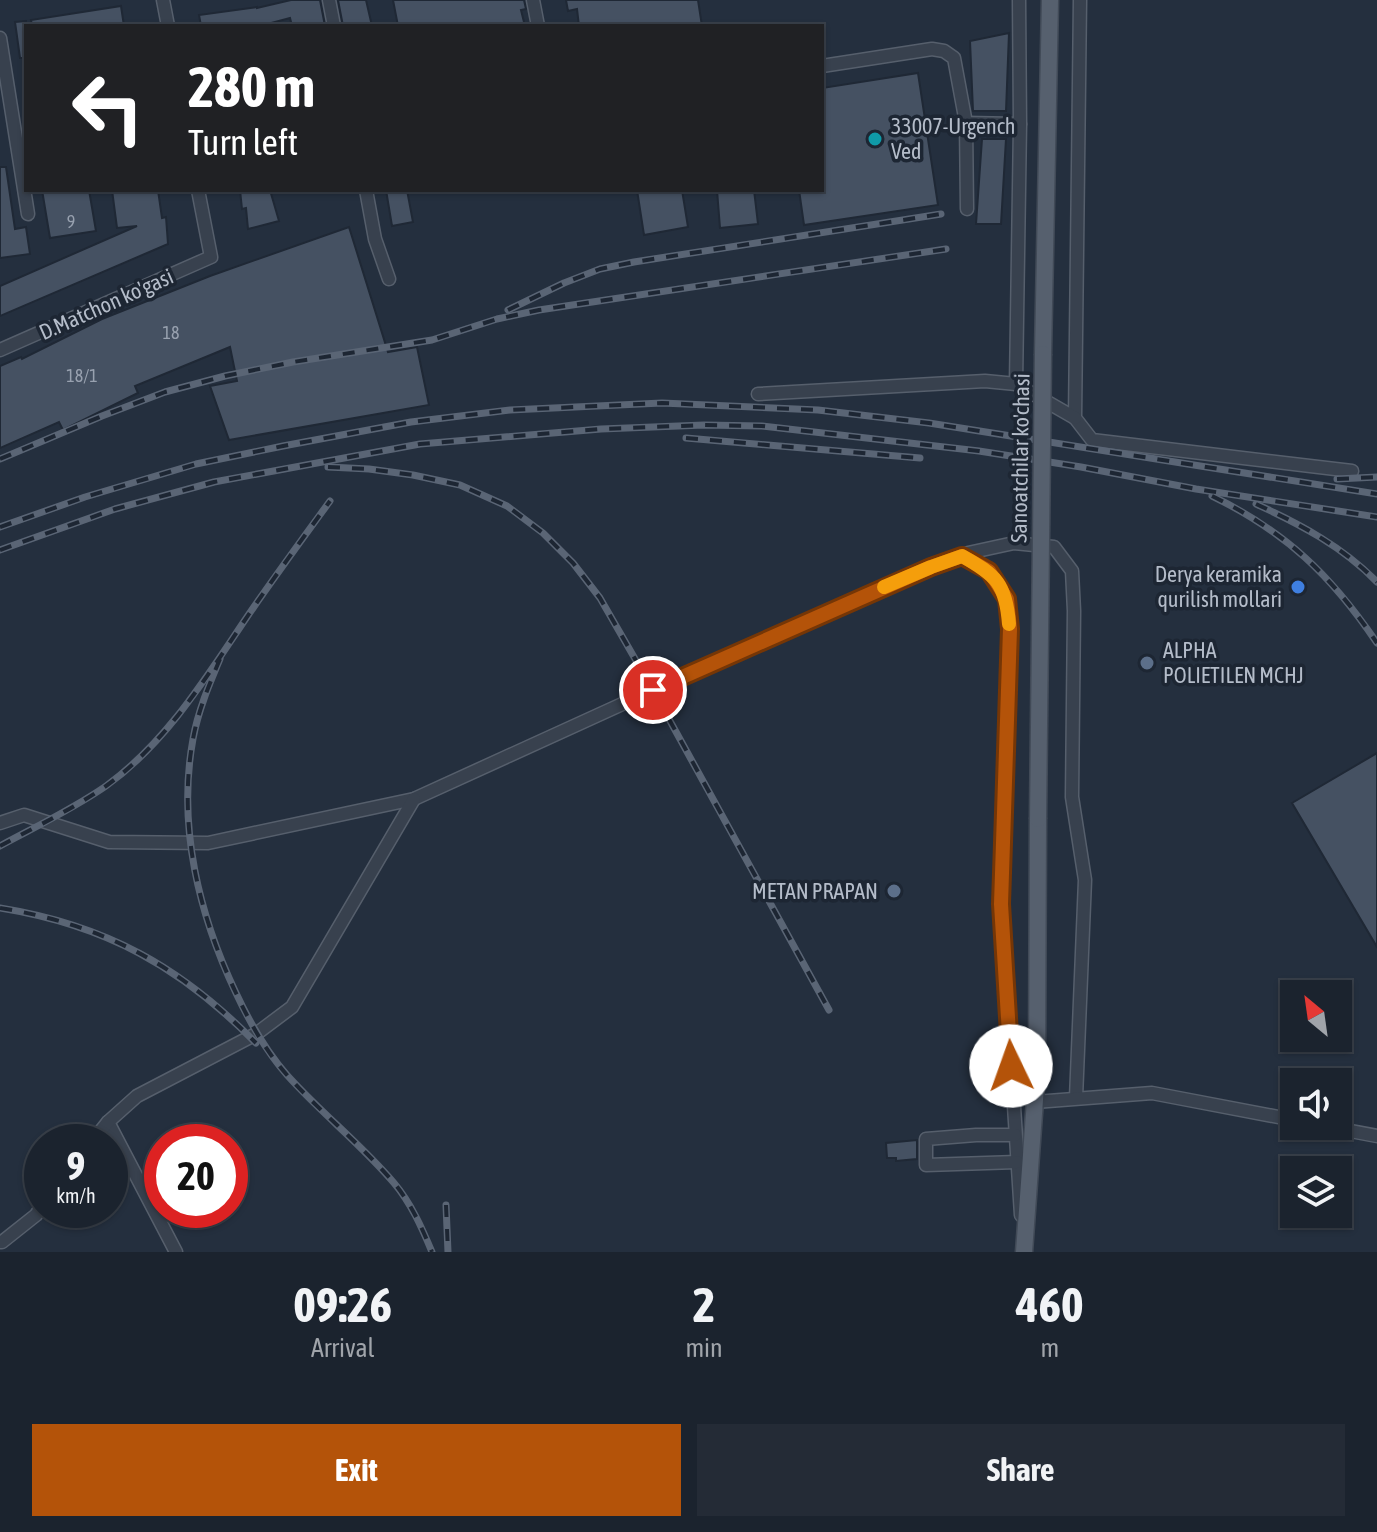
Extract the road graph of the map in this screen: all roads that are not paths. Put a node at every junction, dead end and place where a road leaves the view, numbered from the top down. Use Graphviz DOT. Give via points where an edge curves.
graph roads {
  1 [pos="163,0"];
  2 [pos="329,0"];
  3 [pos="533,0"];
  4 [pos="1019,0"];
  5 [pos="1050,0"];
  6 [pos="1080,0"];
  7 [pos="168,24"];
  8 [pos="334,24"];
  9 [pos="538,24"];
  10 [pos="0,38"];
  11 [pos="824,66"];
  12 [pos="966,123"];
  13 [pos="1020,124"];
  14 [pos="24,189"];
  15 [pos="24,192"];
  16 [pos="198,192"];
  17 [pos="366,192"];
  18 [pos="967,209"];
  19 [pos="28,214"];
  20 [pos="389,279"];
  21 [pos="0,350"];
  22 [pos="1016,384"];
  23 [pos="758,394"];
  24 [pos="1075,418"];
  25 [pos="1352,471"];
  26 [pos="962,556"];
  27 [pos="414,799"];
  28 [pos="0,823"];
  29 [pos="1076,1098"];
  30 [pos="1035,1102"];
  31 [pos="1280,1117"];
  32 [pos="108,1122"];
  33 [pos="1352,1131"];
  34 [pos="1015,1135"];
  35 [pos="1377,1136"];
  36 [pos="1017,1162"];
  37 [pos="24,1225"];
  38 [pos="0,1242"];
  39 [pos="176,1252"];
  40 [pos="1024,1252"];
  1 -- 7 [label="street"];
  2 -- 8 [label="street"];
  3 -- 9 [label="street"];
  4 -- 13 [label="street"];
  5 -- 30 [label="main road, Sanoatchilar ko'chasi, bridge"];
  6 -- 24 [label="street"];
  10 -- 14 [label="street"];
  11 -- 12 [label="street" via="944,51 954,58"];
  12 -- 13 [label="street"];
  12 -- 18 [label="street"];
  13 -- 22 [label="street"];
  15 -- 19 [label="street"];
  16 -- 21 [label="street, D.Matchon ko'gasi" via="211,257"];
  17 -- 20 [label="street"];
  22 -- 23 [label="street" via="985,381"];
  22 -- 24 [label="street"];
  24 -- 25 [label="street" via="1092,440"];
  26 -- 27 [label="street"];
  26 -- 29 [label="street" via="1014,543 1054,547 1072,571 1072,797 1085,880"];
  26 -- 34 [label="street" via="989,571 1007,599 1010,629 1001,904"];
  27 -- 28 [label="street" via="208,843 109,842 24,815"];
  27 -- 32 [label="street" via="292,1007 256,1034 137,1096"];
  29 -- 30 [label="street"];
  29 -- 31 [label="street" via="1152,1093"];
  30 -- 40 [label="main road, Sanoatchilar ko'chasi"];
  32 -- 39 [label="street"];
  33 -- 35 [label="street"];
  34 -- 36 [label="street"];
  34 -- 36 [label="street" via="926,1139 925,1152 926,1165"];
  36 -- 40 [label="street"];
  37 -- 38 [label="street"];
}
